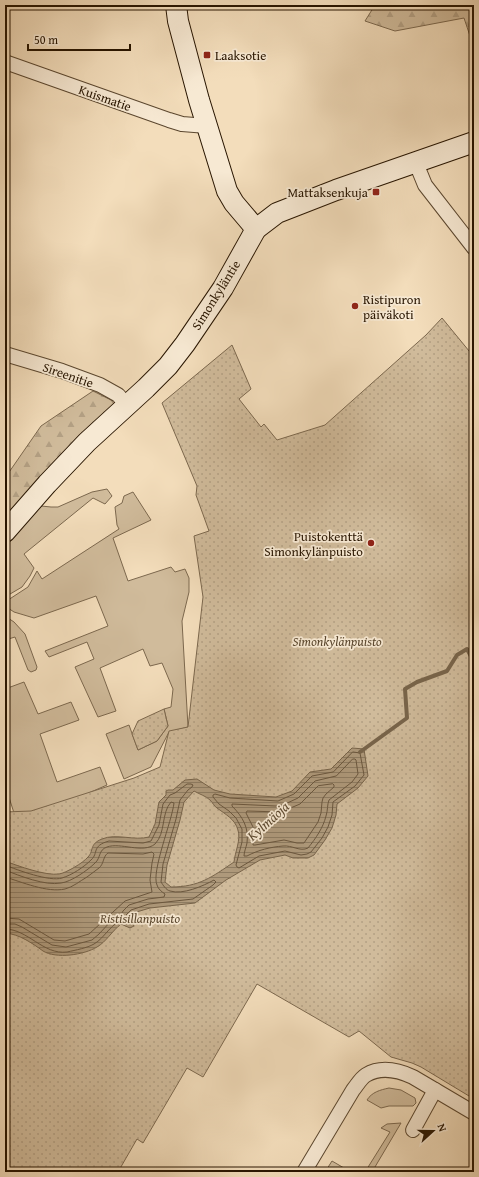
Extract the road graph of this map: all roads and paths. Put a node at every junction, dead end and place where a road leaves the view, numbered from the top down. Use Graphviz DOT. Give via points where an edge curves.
graph roads {
  1 [pos="176,5"];
  2 [pos="5,62"];
  3 [pos="206,126"];
  4 [pos="474,142"];
  5 [pos="416,163"];
  6 [pos="256,228"];
  7 [pos="474,248"];
  8 [pos="5,354"];
  9 [pos="127,405"];
  10 [pos="5,532"];
  11 [pos="435,1090"];
  12 [pos="474,1113"];
  13 [pos="413,1130"];
  14 [pos="304,1172"];
  1 -- 3 [label="main road"];
  2 -- 3 [label="street, Kuismatie" via="182,124"];
  3 -- 6 [label="main road" via="227,191 234,204"];
  4 -- 5 [label="main road"];
  5 -- 6 [label="main road" via="278,213"];
  5 -- 7 [label="street" via="425,185"];
  6 -- 9 [label="main road, Simonkyläntie" via="223,288 185,344 168,366"];
  8 -- 9 [label="street, Sireenitie" via="100,385 118,395"];
  9 -- 10 [label="main road, Simonkyläntie" via="87,442"];
  11 -- 12 [label="street"];
  11 -- 13 [label="street"];
  11 -- 14 [label="street" via="397,1071 380,1070 366,1075 360,1080"];
}
